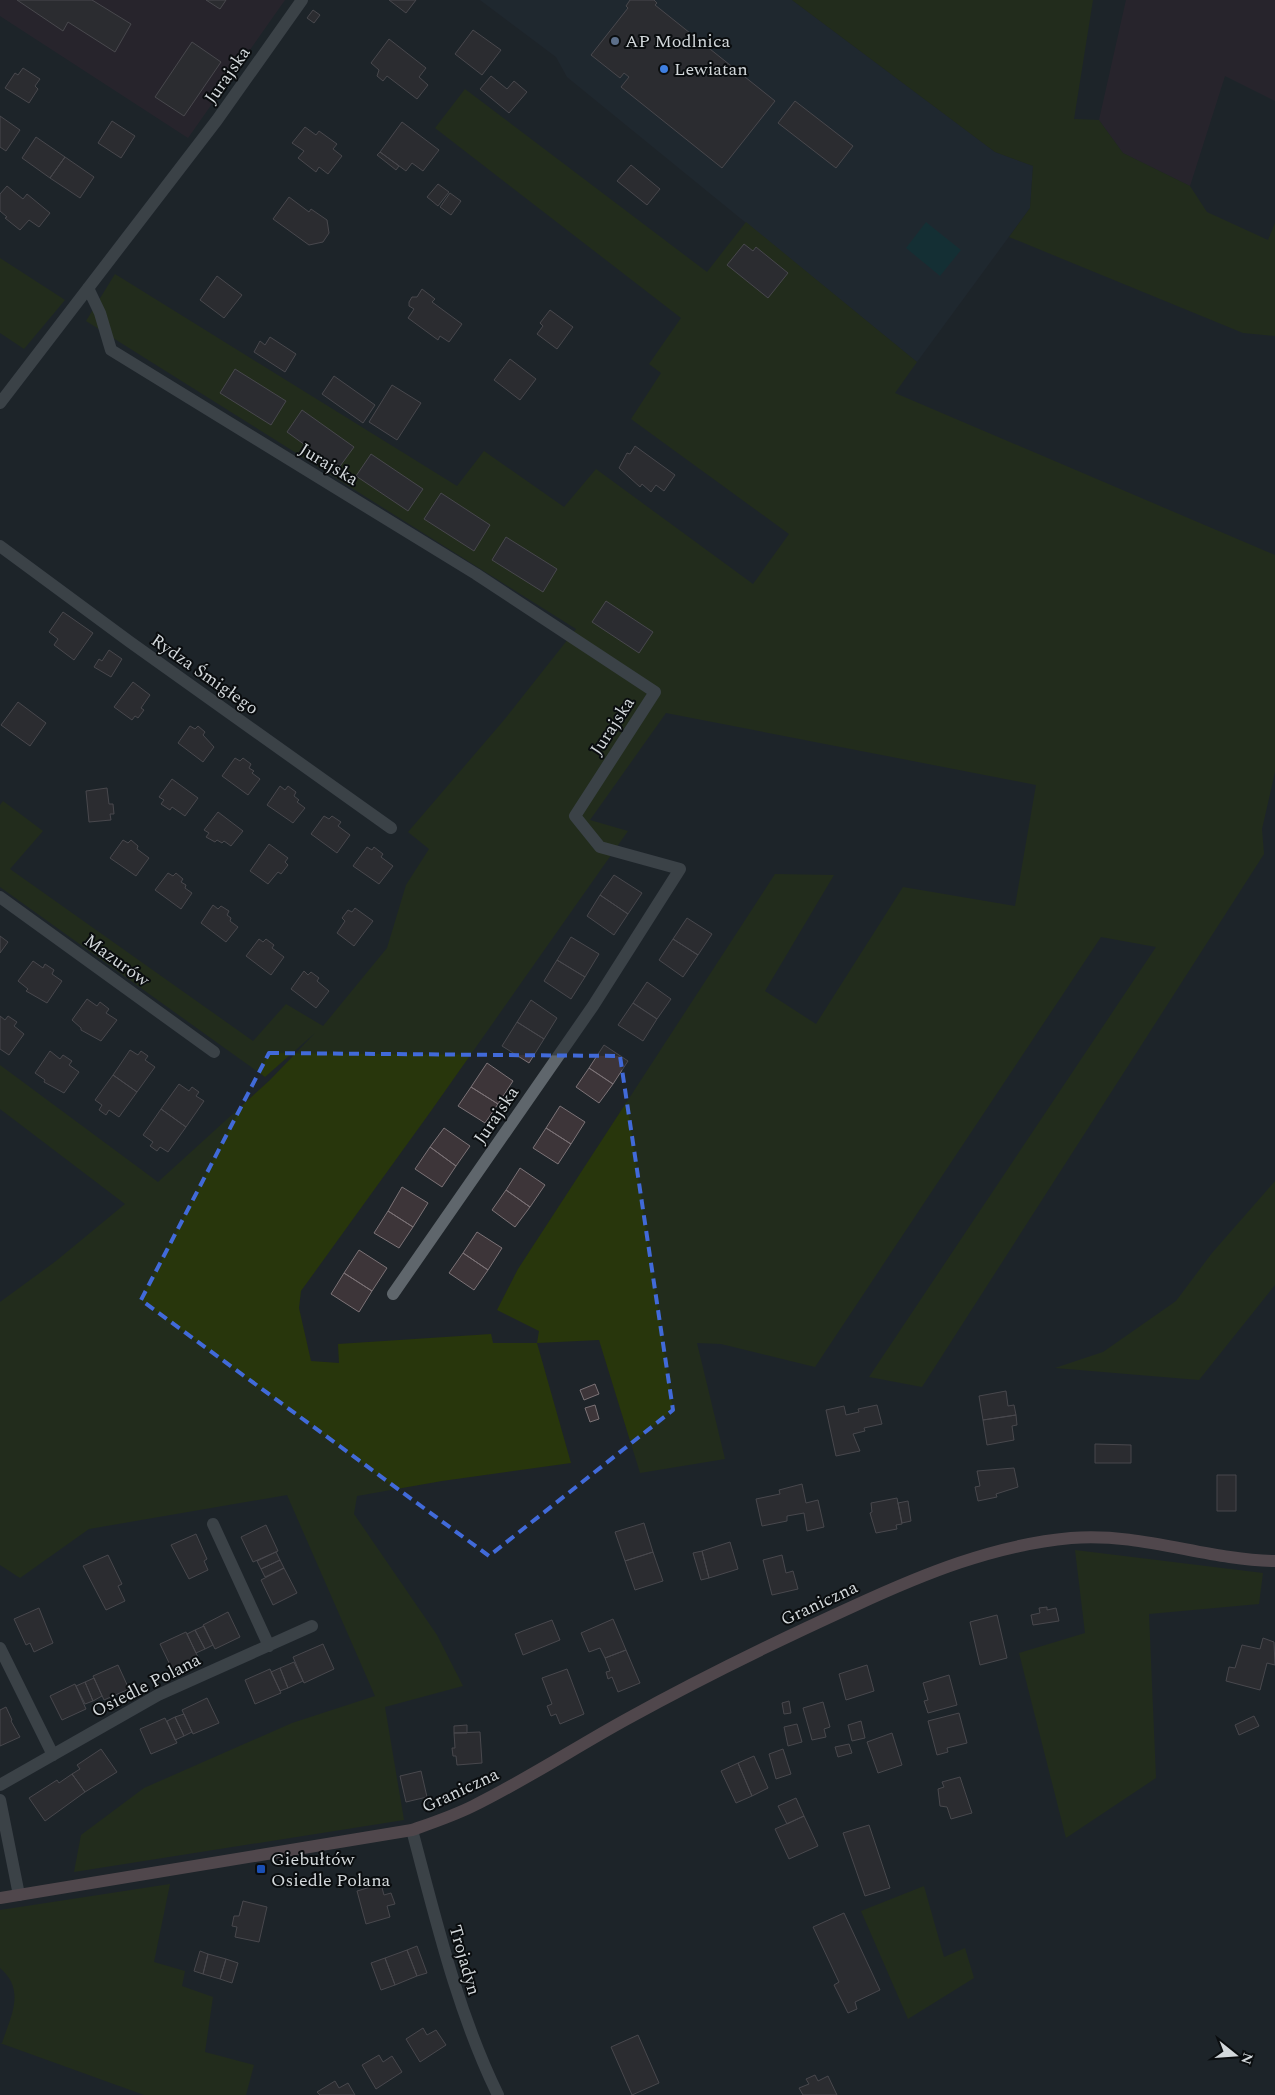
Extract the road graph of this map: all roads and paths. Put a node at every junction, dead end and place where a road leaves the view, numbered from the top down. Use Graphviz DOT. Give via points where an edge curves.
graph roads {
  1 [pos="302,0"];
  2 [pos="88,288"];
  3 [pos="0,403"];
  4 [pos="0,546"];
  5 [pos="391,828"];
  6 [pos="0,897"];
  7 [pos="214,1052"];
  8 [pos="393,1294"];
  9 [pos="212,1524"];
  10 [pos="1275,1561"];
  11 [pos="312,1626"];
  12 [pos="269,1646"];
  13 [pos="0,1648"];
  14 [pos="53,1755"];
  15 [pos="0,1785"];
  16 [pos="0,1800"];
  17 [pos="412,1830"];
  18 [pos="19,1895"];
  19 [pos="0,1898"];
  20 [pos="498,2095"];
  1 -- 2 [label="street, Jurajska" via="217,120"];
  2 -- 3 [label="street, Jurajska"];
  2 -- 8 [label="street, Jurajska" via="100,313 111,350 476,574 655,692 575,816 600,847 680,869 592,1006"];
  4 -- 5 [label="street, Rydza Śmigłego"];
  6 -- 7 [label="street, Mazurów"];
  9 -- 12 [label="street"];
  10 -- 17 [label="street, Graniczna" via="1238,1558 1163,1543 1091,1537 1025,1544 973,1557 871,1598 778,1642 668,1696 483,1801"];
  11 -- 12 [label="street, Osiedle Polana"];
  12 -- 14 [label="street, Osiedle Polana" via="158,1695"];
  13 -- 14 [label="street"];
  14 -- 15 [label="street, Osiedle Polana"];
  16 -- 18 [label="street"];
  17 -- 18 [label="street, Graniczna"];
  17 -- 20 [label="street, Trojadyn" via="460,2005"];
  18 -- 19 [label="street, Graniczna"];
}
